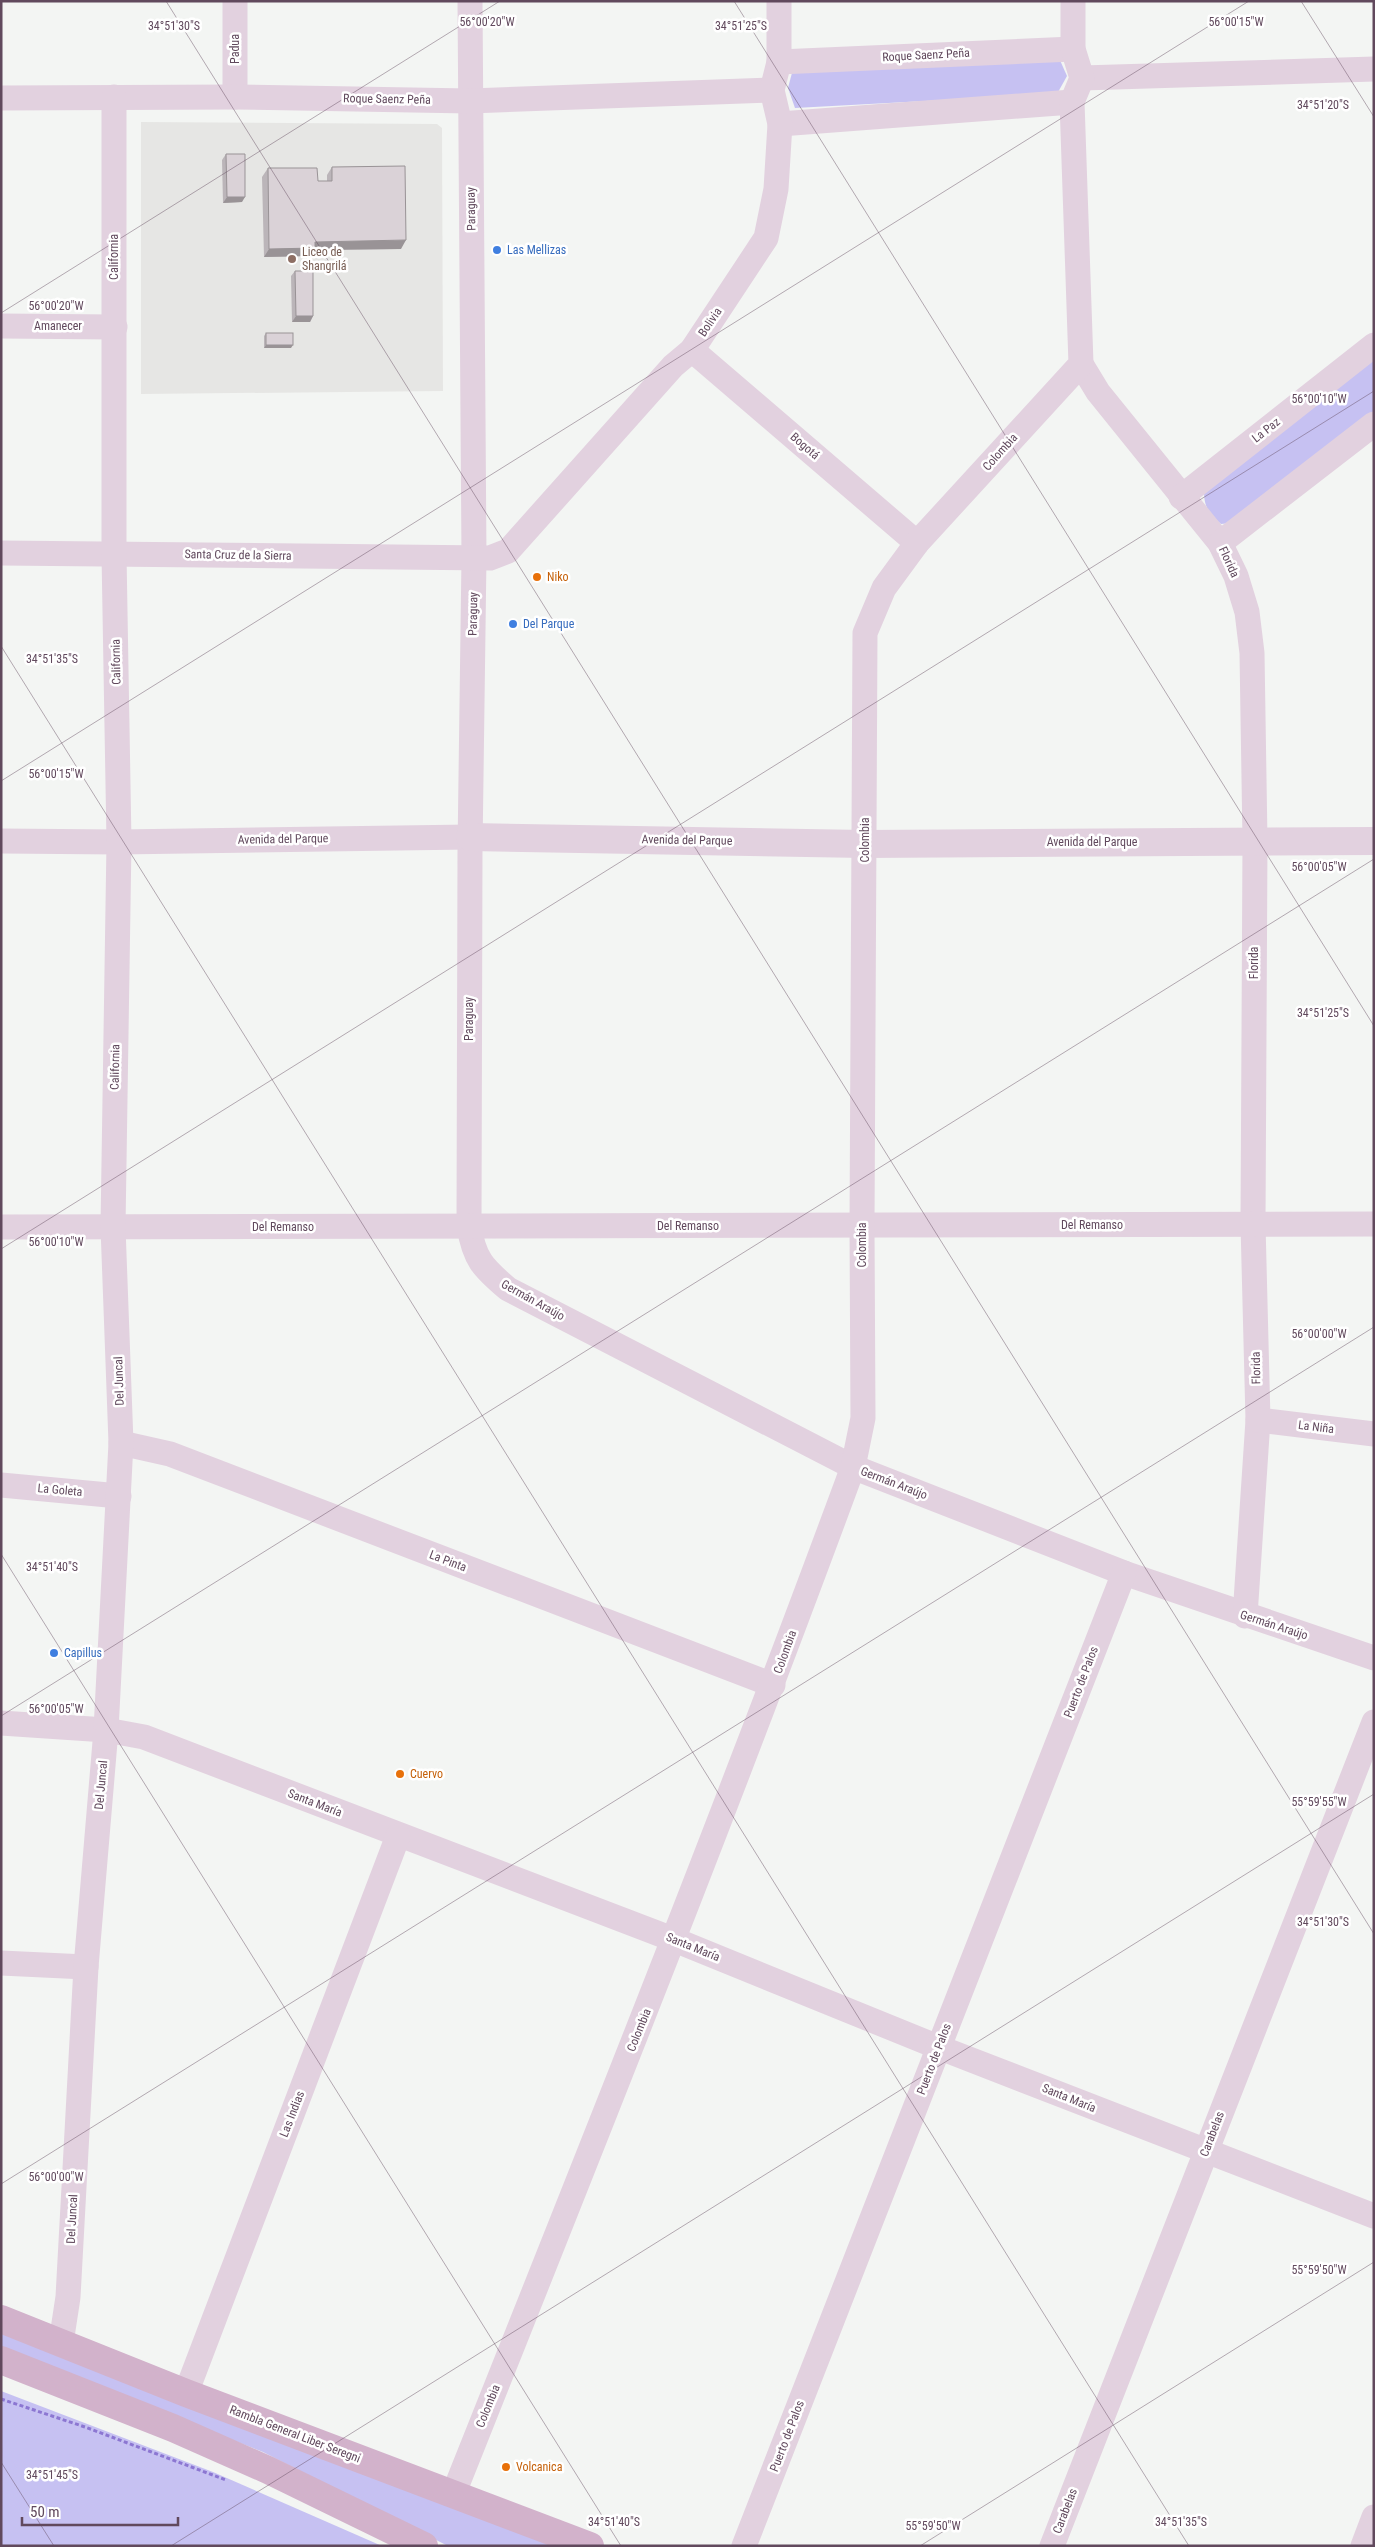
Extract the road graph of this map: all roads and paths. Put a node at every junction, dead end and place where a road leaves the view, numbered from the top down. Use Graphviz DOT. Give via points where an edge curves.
graph roads {
  1 [pos="235,1"];
  2 [pos="470,1"];
  3 [pos="779,1"];
  4 [pos="1073,1"];
  5 [pos="1073,49"];
  6 [pos="779,62"];
  7 [pos="1374,70"];
  8 [pos="1082,78"];
  9 [pos="772,90"];
  10 [pos="235,96"];
  11 [pos="1,98"];
  12 [pos="114,98"];
  13 [pos="470,100"];
  14 [pos="1072,102"];
  15 [pos="780,124"];
  16 [pos="1,326"];
  17 [pos="115,326"];
  18 [pos="1374,345"];
  19 [pos="692,350"];
  20 [pos="1081,364"];
  21 [pos="1374,424"];
  22 [pos="1182,496"];
  23 [pos="918,543"];
  24 [pos="1220,543"];
  25 [pos="1,553"];
  26 [pos="114,554"];
  27 [pos="474,557"];
  28 [pos="470,837"];
  29 [pos="1,841"];
  30 [pos="1255,841"];
  31 [pos="1374,841"];
  32 [pos="119,842"];
  33 [pos="866,844"];
  34 [pos="1253,1224"];
  35 [pos="1374,1224"];
  36 [pos="469,1226"];
  37 [pos="1,1227"];
  38 [pos="113,1227"];
  39 [pos="862,1227"];
  40 [pos="1258,1420"];
  41 [pos="1374,1434"];
  42 [pos="121,1443"];
  43 [pos="854,1467"];
  44 [pos="1,1484"];
  45 [pos="119,1496"];
  46 [pos="1124,1572"];
  47 [pos="1245,1616"];
  48 [pos="1374,1658"];
  49 [pos="773,1685"];
  50 [pos="1374,1722"];
  51 [pos="1,1723"];
  52 [pos="106,1730"];
  53 [pos="398,1836"];
  54 [pos="675,1940"];
  55 [pos="1,1963"];
  56 [pos="86,1967"];
  57 [pos="938,2046"];
  58 [pos="1205,2152"];
  59 [pos="1374,2216"];
  60 [pos="1,2319"];
  61 [pos="60,2342"];
  62 [pos="1,2360"];
  63 [pos="186,2392"];
  64 [pos="1,2399"];
  65 [pos="229,2481"];
  66 [pos="452,2495"];
  67 [pos="1374,2517"];
  68 [pos="424,2546"];
  69 [pos="590,2546"];
  70 [pos="744,2546"];
  71 [pos="1052,2546"];
  72 [pos="1363,2546"];
  1 -- 10 [label="street, Padua"];
  2 -- 13 [label="street, Paraguay"];
  3 -- 6 [label="street, Bolivia"];
  4 -- 5 [label="street"];
  5 -- 6 [label="street, Roque Saenz Peña"];
  5 -- 8 [label="street"];
  6 -- 9 [label="street, Bolivia"];
  7 -- 8 [label="street"];
  8 -- 14 [label="street"];
  9 -- 13 [label="street, Roque Saenz Peña"];
  9 -- 15 [label="street, Bolivia"];
  10 -- 12 [label="street, Roque Saenz Peña"];
  10 -- 13 [label="street, Roque Saenz Peña"];
  11 -- 12 [label="street, Roque Saenz Peña"];
  12 -- 17 [label="street, California"];
  13 -- 27 [label="street, Paraguay"];
  14 -- 15 [label="street"];
  14 -- 20 [label="street"];
  15 -- 19 [label="street, Bolivia" via="776,190 766,238"];
  16 -- 17 [label="street, Amanecer"];
  17 -- 26 [label="street, California"];
  18 -- 22 [label="street, La Paz"];
  19 -- 23 [label="street, Bogotá"];
  19 -- 27 [label="street, Bolivia" via="673,366 508,552 490,558"];
  20 -- 22 [label="street, Florida" via="1098,392"];
  20 -- 23 [label="street, Colombia"];
  21 -- 24 [label="street"];
  22 -- 24 [label="street, Florida"];
  23 -- 33 [label="street, Colombia" via="884,588 866,633"];
  24 -- 30 [label="street, Florida" via="1236,576 1247,612 1252,653"];
  25 -- 26 [label="street, Santa Cruz de la Sierra"];
  26 -- 27 [label="street, Santa Cruz de la Sierra"];
  26 -- 32 [label="street, California"];
  27 -- 28 [label="street, Paraguay"];
  28 -- 32 [label="street, Avenida del Parque"];
  28 -- 33 [label="street, Avenida del Parque"];
  28 -- 36 [label="street, Paraguay"];
  29 -- 32 [label="street, Avenida del Parque"];
  30 -- 31 [label="street, Avenida del Parque"];
  30 -- 33 [label="street, Avenida del Parque"];
  30 -- 34 [label="street, Florida"];
  32 -- 38 [label="street, California"];
  33 -- 39 [label="street, Colombia"];
  34 -- 35 [label="street, Del Remanso"];
  34 -- 39 [label="street, Del Remanso"];
  34 -- 40 [label="street, Florida"];
  36 -- 38 [label="street, Del Remanso"];
  36 -- 39 [label="street, Del Remanso"];
  36 -- 43 [label="street, Germán Araújo" via="478,1262 508,1289"];
  37 -- 38 [label="street, Del Remanso"];
  38 -- 42 [label="street, Del Juncal"];
  39 -- 43 [label="street, Colombia" via="863,1418"];
  40 -- 41 [label="street, La Niña"];
  40 -- 47 [label="street, Florida"];
  42 -- 45 [label="street, Del Juncal"];
  42 -- 49 [label="street, La Pinta" via="170,1454"];
  43 -- 46 [label="street, Germán Araújo"];
  43 -- 49 [label="street, Colombia"];
  44 -- 45 [label="street, La Goleta"];
  45 -- 52 [label="street, Del Juncal"];
  46 -- 47 [label="street, Germán Araújo"];
  46 -- 57 [label="street, Puerto de Palos"];
  47 -- 48 [label="street, Germán Araújo"];
  49 -- 54 [label="street, Colombia"];
  50 -- 58 [label="street, Carabelas"];
  51 -- 52 [label="street, Santa María"];
  52 -- 53 [label="street, Santa María" via="144,1737"];
  52 -- 56 [label="street, Del Juncal"];
  53 -- 54 [label="street, Santa María"];
  53 -- 63 [label="street, Las Indias"];
  54 -- 57 [label="street, Santa María"];
  54 -- 66 [label="street, Colombia"];
  55 -- 56 [label="street"];
  56 -- 61 [label="street, Del Juncal" via="68,2297"];
  57 -- 58 [label="street, Santa María"];
  57 -- 70 [label="street, Puerto de Palos"];
  58 -- 59 [label="street, Santa María"];
  58 -- 71 [label="street, Carabelas"];
  60 -- 61 [label="main road, Rambla General Liber Seregni"];
  61 -- 63 [label="main road, Rambla General Liber Seregni"];
  62 -- 68 [label="main road" via="173,2428"];
  63 -- 66 [label="main road, Rambla General Liber Seregni"];
  64 -- 65 [label="path"];
  66 -- 69 [label="main road, Rambla General Liber Seregni"];
  67 -- 72 [label="street"];
}
